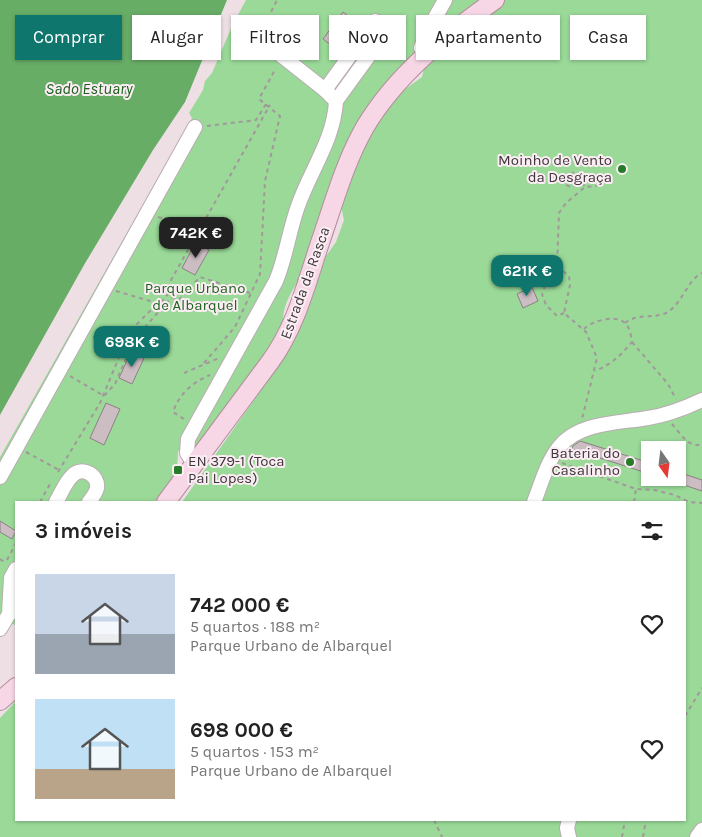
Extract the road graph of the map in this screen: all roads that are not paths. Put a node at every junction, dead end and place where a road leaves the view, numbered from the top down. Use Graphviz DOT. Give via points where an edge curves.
graph roads {
  1 [pos="445,0"];
  2 [pos="495,0"];
  3 [pos="437,15"];
  4 [pos="475,15"];
  5 [pos="287,60"];
  6 [pos="422,60"];
  7 [pos="326,90"];
  8 [pos="336,101"];
  9 [pos="195,128"];
  10 [pos="702,400"];
  11 [pos="194,464"];
  12 [pos="0,477"];
  13 [pos="57,501"];
  14 [pos="90,501"];
  15 [pos="167,501"];
  16 [pos="534,501"];
  17 [pos="15,571"];
  18 [pos="13,611"];
  19 [pos="0,629"];
  20 [pos="15,688"];
  21 [pos="0,701"];
  22 [pos="569,821"];
  23 [pos="702,830"];
  24 [pos="570,837"];
  25 [pos="697,837"];
  1 -- 3 [label="street"];
  2 -- 4 [label="main road, Estrada da Rasca"];
  5 -- 7 [label="street"];
  6 -- 11 [label="main road, Estrada da Rasca" via="389,93 365,128 345,172 284,341"];
  7 -- 8 [label="street"];
  7 -- 8 [label="street" via="375,20 389,28"];
  8 -- 11 [label="street" via="331,132 303,192 282,267 188,439 186,449"];
  9 -- 12 [label="street"];
  10 -- 16 [label="street" via="681,410 591,428 568,438 548,467"];
  11 -- 15 [label="main road, Estrada da Rasca"];
  13 -- 14 [label="street" via="73,474 81,471 89,472 95,478 97,486"];
  17 -- 18 [label="street" via="11,578"];
  18 -- 19 [label="street"];
  20 -- 21 [label="main road"];
  22 -- 24 [label="street"];
  23 -- 25 [label="street"];
}
